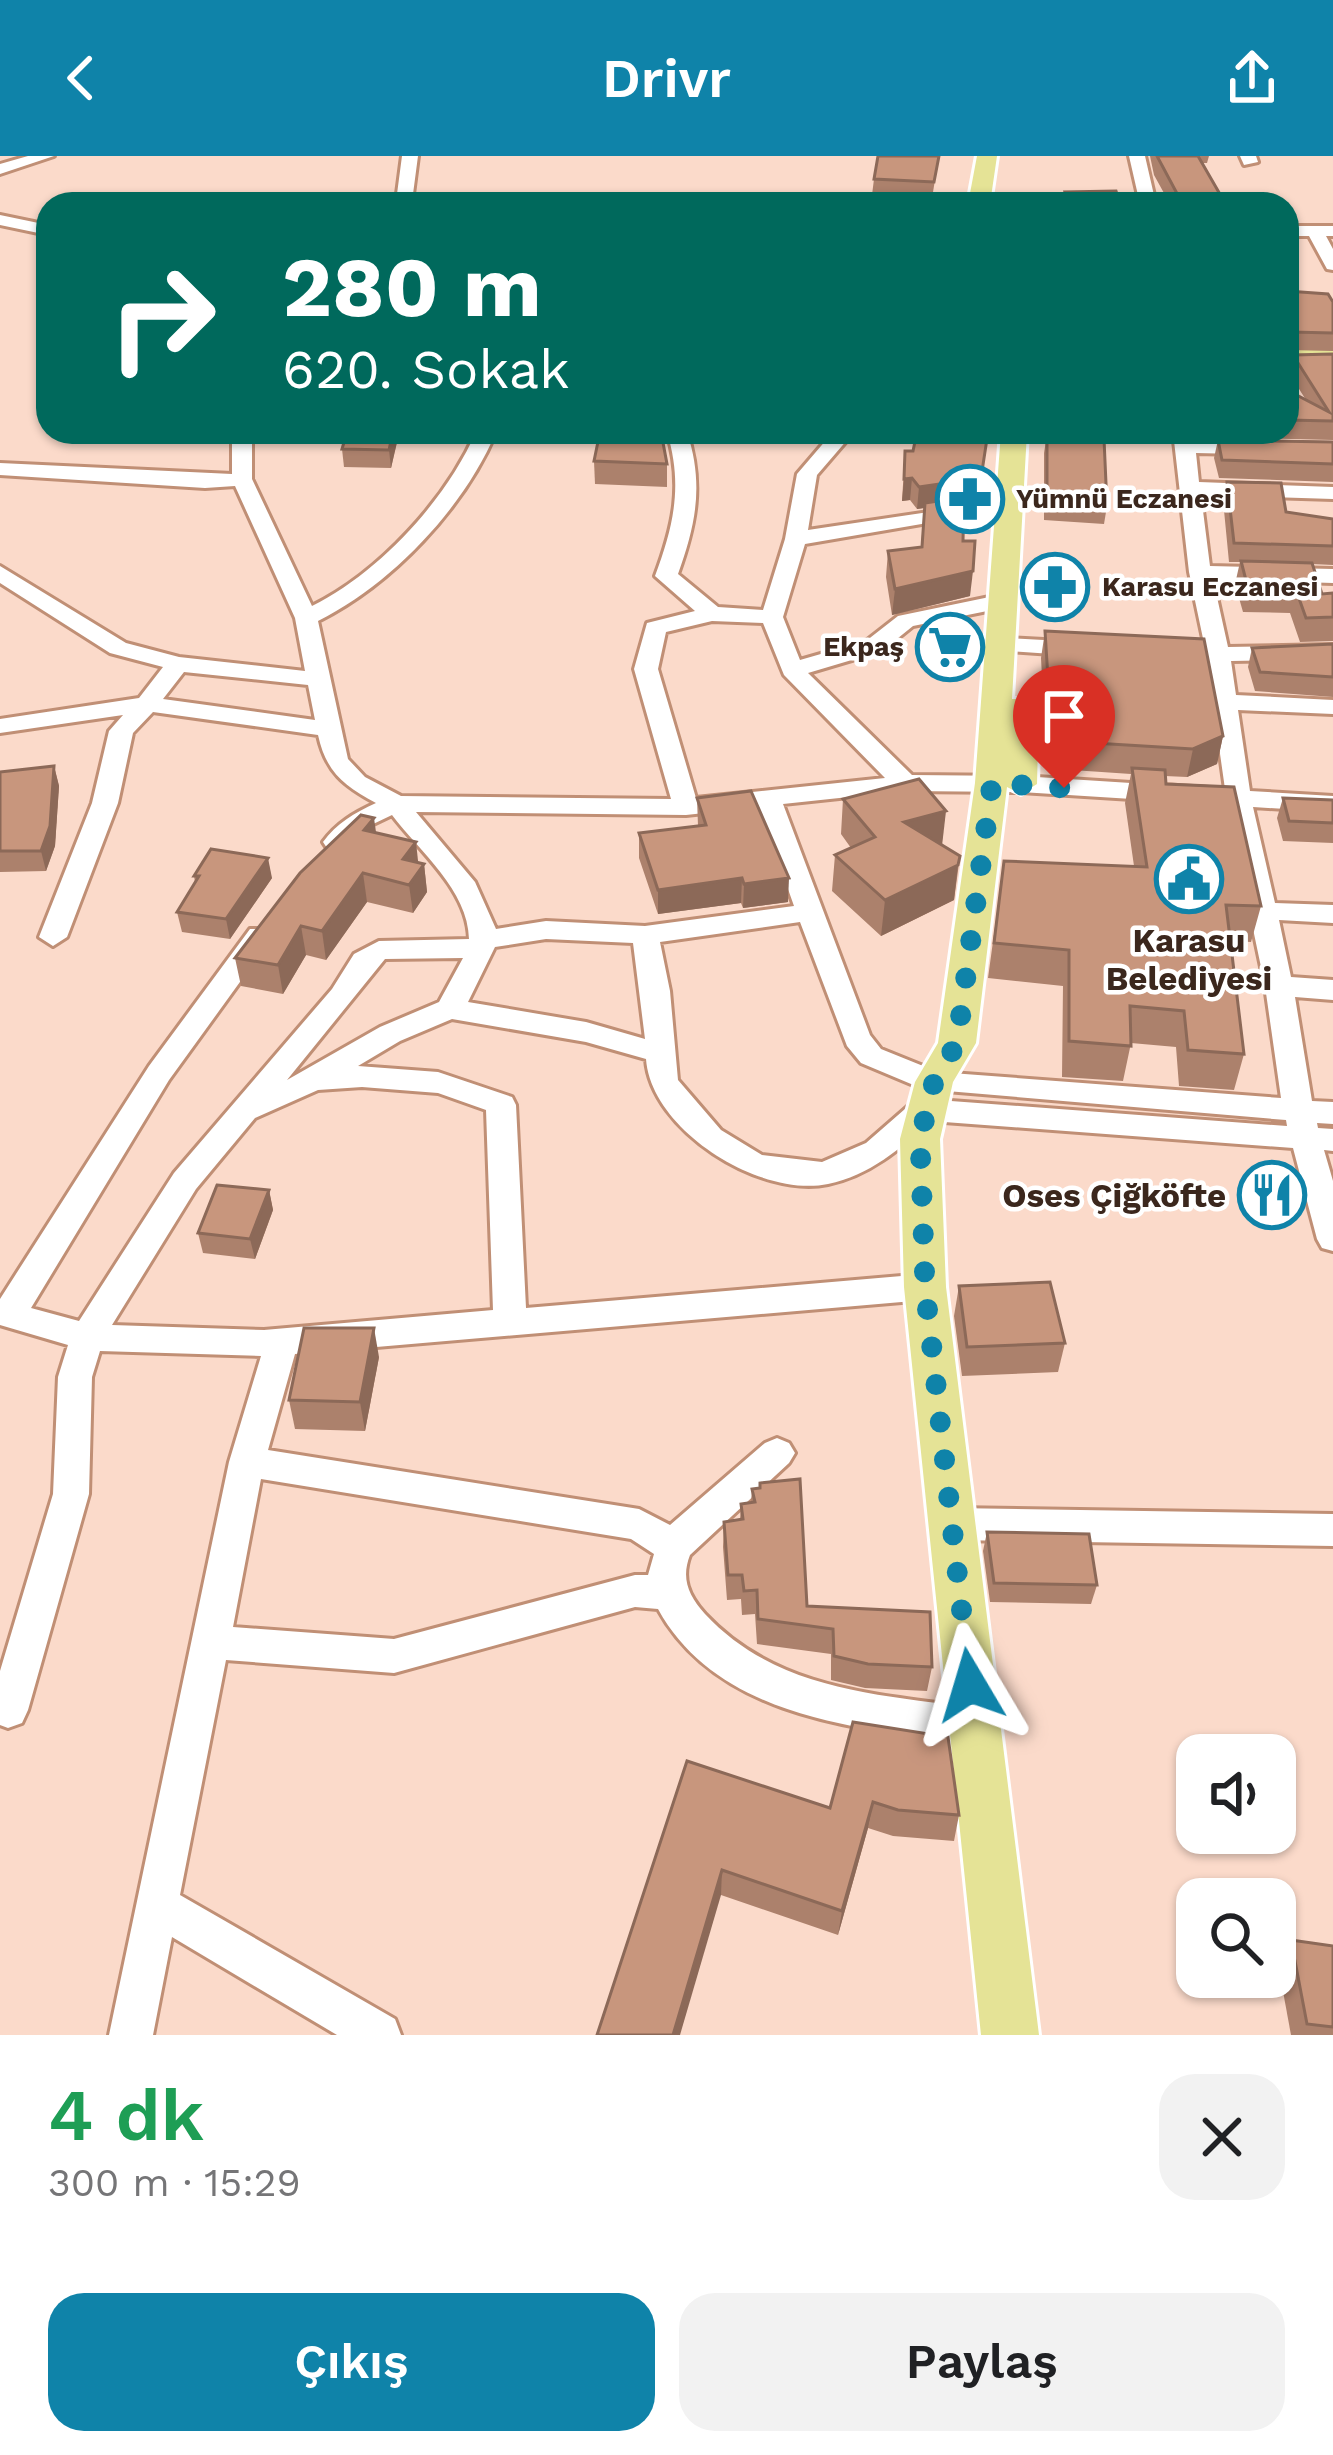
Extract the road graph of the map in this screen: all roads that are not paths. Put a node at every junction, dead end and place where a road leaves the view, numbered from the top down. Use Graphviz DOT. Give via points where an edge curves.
graph roads {
  1 [pos="46,156"];
  2 [pos="410,156"];
  3 [pos="970,156"];
  4 [pos="987,156"];
  5 [pos="1137,156"];
  6 [pos="0,169"];
  7 [pos="405,192"];
  8 [pos="964,192"];
  9 [pos="981,192"];
  10 [pos="1145,192"];
  11 [pos="1,221"];
  12 [pos="36,228"];
  13 [pos="1324,231"];
  14 [pos="1333,265"];
  15 [pos="1299,350"];
  16 [pos="1333,350"];
  17 [pos="1299,361"];
  18 [pos="1333,361"];
  19 [pos="241,444"];
  20 [pos="481,444"];
  21 [pos="680,444"];
  22 [pos="833,444"];
  23 [pos="1013,444"];
  24 [pos="1028,444"];
  25 [pos="1184,444"];
  26 [pos="1252,444"];
  27 [pos="1333,450"];
  28 [pos="0,469"];
  29 [pos="242,479"];
  30 [pos="1188,488"];
  31 [pos="1333,494"];
  32 [pos="1009,503"];
  33 [pos="796,539"];
  34 [pos="1200,572"];
  35 [pos="0,573"];
  36 [pos="1333,576"];
  37 [pos="1004,602"];
  38 [pos="712,614"];
  39 [pos="772,617"];
  40 [pos="306,618"];
  41 [pos="1014,645"];
  42 [pos="1111,650"];
  43 [pos="1333,652"];
  44 [pos="1175,653"];
  45 [pos="1218,656"];
  46 [pos="178,664"];
  47 [pos="792,670"];
  48 [pos="318,679"];
  49 [pos="1224,703"];
  50 [pos="147,704"];
  51 [pos="1333,707"];
  52 [pos="0,726"];
  53 [pos="333,730"];
  54 [pos="905,783"];
  55 [pos="1006,784"];
  56 [pos="769,800"];
  57 [pos="1239,801"];
  58 [pos="396,804"];
  59 [pos="1333,804"];
  60 [pos="686,807"];
  61 [pos="311,870"];
  62 [pos="282,907"];
  63 [pos="1261,911"];
  64 [pos="807,912"];
  65 [pos="1333,914"];
  66 [pos="645,934"];
  67 [pos="53,937"];
  68 [pos="481,945"];
  69 [pos="1279,986"];
  70 [pos="1333,990"];
  71 [pos="450,1009"];
  72 [pos="660,1053"];
  73 [pos="307,1083"];
  74 [pos="929,1096"];
  75 [pos="244,1110"];
  76 [pos="1333,1113"];
  77 [pos="1313,1129"];
  78 [pos="1333,1239"];
  79 [pos="925,1287"];
  80 [pos="5,1313"];
  81 [pos="510,1322"];
  82 [pos="87,1337"];
  83 [pos="281,1341"];
  84 [pos="778,1454"];
  85 [pos="247,1462"];
  86 [pos="952,1523"];
  87 [pos="1333,1530"];
  88 [pos="674,1547"];
  89 [pos="669,1593"];
  90 [pos="210,1642"];
  91 [pos="8,1710"];
  92 [pos="974,1726"];
  93 [pos="157,1905"];
  94 [pos="131,2035"];
  95 [pos="379,2035"];
  96 [pos="1010,2035"];
  1 -- 6 [label="street"];
  2 -- 7 [label="street"];
  3 -- 8 [label="main road"];
  4 -- 9 [label="main road"];
  5 -- 10 [label="street"];
  11 -- 12 [label="street"];
  13 -- 14 [label="street"];
  15 -- 16 [label="main road"];
  17 -- 18 [label="main road"];
  19 -- 29 [label="street"];
  20 -- 40 [label="street" via="469,471 393,555 332,609"];
  21 -- 38 [label="street" via="692,482 666,575"];
  22 -- 33 [label="street" via="807,474"];
  23 -- 32 [label="main road"];
  24 -- 41 [label="main road"];
  25 -- 30 [label="street"];
  26 -- 27 [label="street"];
  28 -- 29 [label="street"];
  29 -- 40 [label="street"];
  30 -- 31 [label="street"];
  30 -- 34 [label="street"];
  32 -- 33 [label="street"];
  32 -- 37 [label="main road"];
  33 -- 39 [label="street"];
  34 -- 36 [label="street"];
  34 -- 45 [label="street"];
  35 -- 46 [label="street" via="118,648"];
  37 -- 41 [label="main road"];
  37 -- 47 [label="street" via="907,621 874,646"];
  38 -- 39 [label="street"];
  38 -- 60 [label="street" via="655,628 646,669"];
  39 -- 47 [label="street"];
  40 -- 48 [label="street"];
  41 -- 42 [label="street"];
  41 -- 55 [label="main road"];
  43 -- 45 [label="street"];
  44 -- 45 [label="street"];
  45 -- 49 [label="street"];
  46 -- 48 [label="street"];
  46 -- 50 [label="street"];
  47 -- 54 [label="street"];
  48 -- 53 [label="street"];
  49 -- 51 [label="street"];
  49 -- 57 [label="street"];
  50 -- 52 [label="street"];
  50 -- 53 [label="street"];
  50 -- 67 [label="street" via="121,730 105,803"];
  53 -- 58 [label="street" via="336,761"];
  54 -- 55 [label="street"];
  54 -- 56 [label="street"];
  55 -- 57 [label="street"];
  55 -- 74 [label="main road" via="957,1043"];
  56 -- 60 [label="street"];
  56 -- 64 [label="street"];
  57 -- 59 [label="street"];
  57 -- 63 [label="street"];
  58 -- 60 [label="street"];
  58 -- 61 [label="street" via="360,820"];
  58 -- 68 [label="street" via="471,893 484,918"];
  62 -- 80 [label="street" via="159,1073"];
  63 -- 65 [label="street"];
  63 -- 69 [label="street"];
  64 -- 66 [label="street"];
  64 -- 74 [label="street" via="857,1039"];
  66 -- 68 [label="street" via="546,929"];
  66 -- 72 [label="street"];
  68 -- 71 [label="street"];
  68 -- 75 [label="street" via="390,948 364,961"];
  69 -- 70 [label="street"];
  69 -- 77 [label="street"];
  71 -- 72 [label="street"];
  71 -- 73 [label="street"];
  72 -- 74 [label="street" via="663,1083 710,1138 755,1165 824,1174 877,1151"];
  73 -- 75 [label="street"];
  73 -- 81 [label="street" via="350,1075 482,1093 501,1105"];
  74 -- 77 [label="street"];
  74 -- 79 [label="main road" via="920,1138"];
  75 -- 82 [label="street" via="185,1181"];
  76 -- 77 [label="street"];
  77 -- 78 [label="street"];
  79 -- 81 [label="street"];
  79 -- 86 [label="main road"];
  80 -- 82 [label="street"];
  81 -- 83 [label="street"];
  82 -- 83 [label="street"];
  82 -- 91 [label="street" via="75,1377 71,1494"];
  83 -- 85 [label="street"];
  84 -- 88 [label="street"];
  85 -- 88 [label="street" via="639,1525"];
  85 -- 90 [label="street"];
  86 -- 87 [label="street"];
  86 -- 92 [label="main road"];
  88 -- 89 [label="street"];
  89 -- 90 [label="street" via="634,1591 394,1656"];
  89 -- 92 [label="street" via="680,1617 718,1650 794,1694"];
  90 -- 93 [label="street"];
  92 -- 96 [label="main road"];
  93 -- 94 [label="street"];
  93 -- 95 [label="street"];
}
